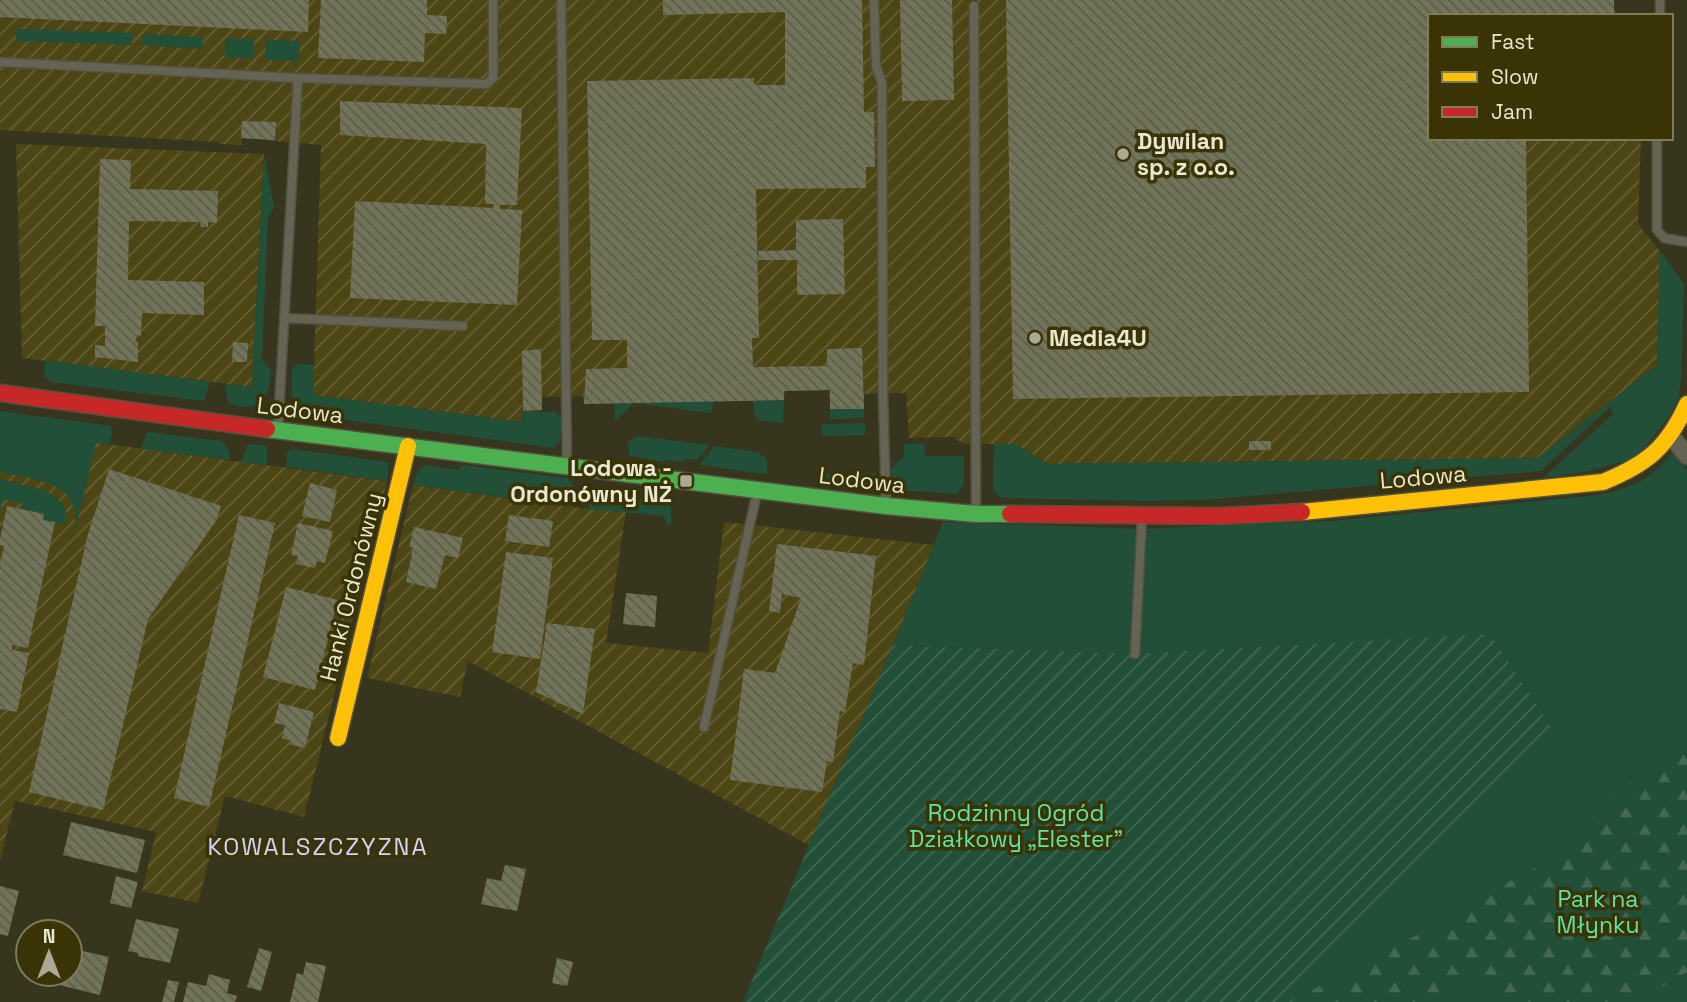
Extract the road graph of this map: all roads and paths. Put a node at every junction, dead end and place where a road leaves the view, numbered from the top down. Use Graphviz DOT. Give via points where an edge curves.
graph roads {
  1 [pos="493,0"];
  2 [pos="561,0"];
  3 [pos="874,0"];
  4 [pos="974,6"];
  5 [pos="0,62"];
  6 [pos="298,78"];
  7 [pos="1657,140"];
  8 [pos="1687,242"];
  9 [pos="285,318"];
  10 [pos="463,326"];
  11 [pos="0,393"];
  12 [pos="1687,404"];
  13 [pos="278,430"];
  14 [pos="1672,437"];
  15 [pos="408,446"];
  16 [pos="1687,456"];
  17 [pos="567,466"];
  18 [pos="757,490"];
  19 [pos="886,506"];
  20 [pos="976,514"];
  21 [pos="1142,517"];
  22 [pos="1135,654"];
  23 [pos="704,727"];
  24 [pos="338,738"];
  1 -- 6 [label="lane" via="493,78 487,84"];
  2 -- 17 [label="lane"];
  3 -- 19 [label="lane" via="876,66 882,83"];
  4 -- 20 [label="lane"];
  5 -- 6 [label="lane"];
  6 -- 9 [label="lane"];
  7 -- 8 [label="lane" via="1657,230 1664,238"];
  9 -- 10 [label="lane"];
  9 -- 13 [label="lane"];
  11 -- 13 [label="street, Lodowa"];
  12 -- 14 [label="street, Lodowa"];
  13 -- 15 [label="street, Lodowa"];
  14 -- 16 [label="street"];
  14 -- 21 [label="street, Lodowa" via="1654,457 1603,482 1298,512"];
  15 -- 17 [label="street, Lodowa"];
  15 -- 24 [label="street, Hanki Ordonówny"];
  17 -- 18 [label="street, Lodowa"];
  18 -- 19 [label="street, Lodowa"];
  18 -- 23 [label="lane"];
  19 -- 20 [label="street, Lodowa"];
  20 -- 21 [label="street, Lodowa"];
  21 -- 22 [label="lane"];
}
